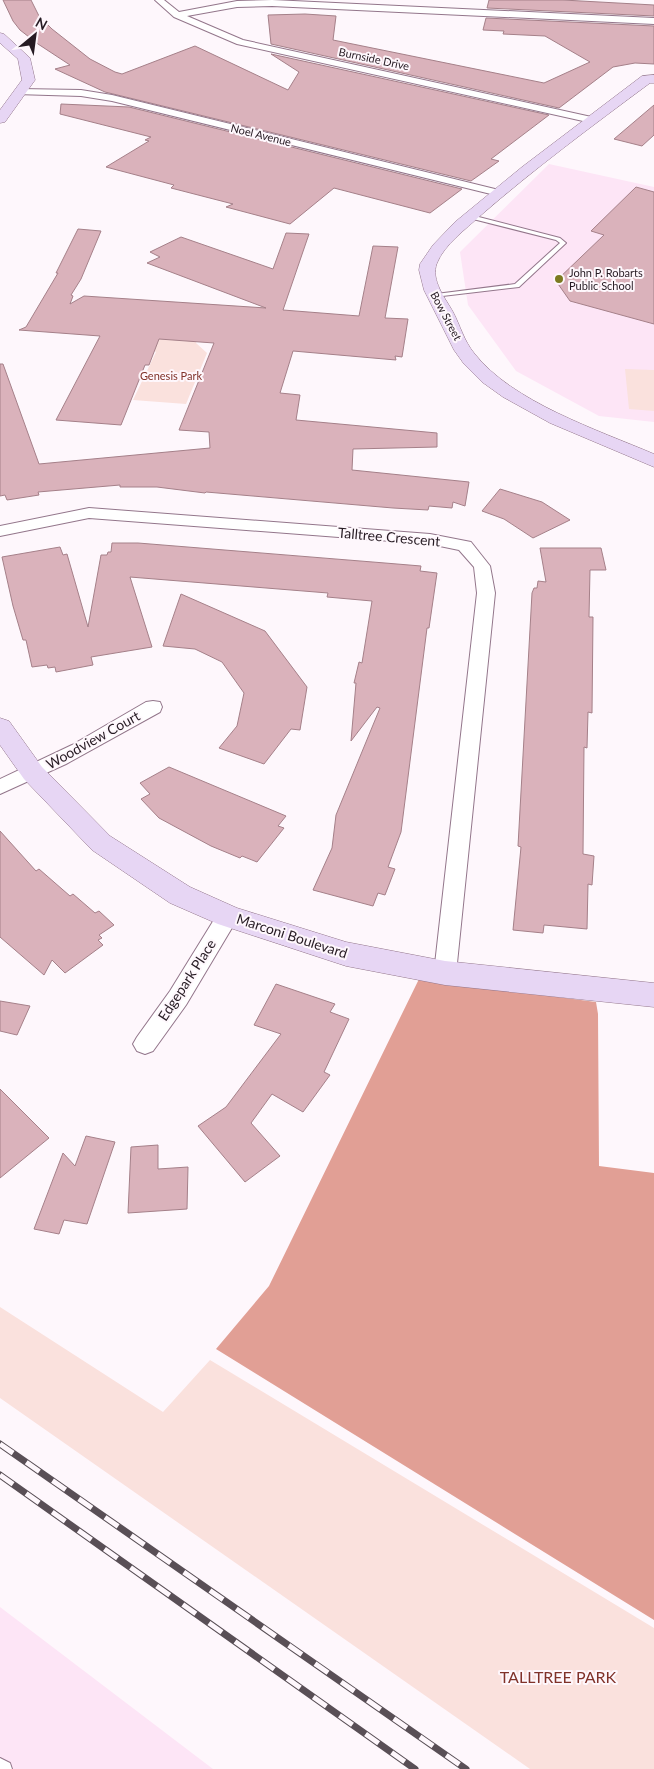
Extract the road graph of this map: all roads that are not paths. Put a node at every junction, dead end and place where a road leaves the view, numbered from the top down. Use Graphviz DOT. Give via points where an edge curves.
graph roads {
  1 [pos="159,0"];
  2 [pos="177,15"];
  3 [pos="654,21"];
  4 [pos="0,37"];
  5 [pos="654,80"];
  6 [pos="20,92"];
  7 [pos="0,119"];
  8 [pos="592,120"];
  9 [pos="499,193"];
  10 [pos="471,217"];
  11 [pos="436,296"];
  12 [pos="654,461"];
  13 [pos="0,530"];
  14 [pos="153,707"];
  15 [pos="0,727"];
  16 [pos="33,773"];
  17 [pos="0,787"];
  18 [pos="228,916"];
  19 [pos="445,973"];
  20 [pos="654,995"];
  21 [pos="145,1044"];
  22 [pos="0,1766"];
  23 [pos="4,1769"];
  1 -- 2 [label="street, Burnside Drive"];
  2 -- 3 [label="street" via="237,4 272,3"];
  2 -- 8 [label="street, Burnside Drive" via="240,42"];
  4 -- 6 [label="street" via="24,58 28,80"];
  5 -- 8 [label="street, Bow Street" via="647,79"];
  6 -- 7 [label="street"];
  6 -- 9 [label="street, Noel Avenue" via="81,92 112,98"];
  8 -- 9 [label="street, Bow Street"];
  9 -- 10 [label="street, Bow Street"];
  10 -- 11 [label="street, Bow Street" via="443,242 428,264 429,283"];
  10 -- 11 [label="lane" via="563,243 517,286"];
  11 -- 12 [label="street, Bow Street" via="468,358 499,387 536,409"];
  13 -- 19 [label="street, Talltree Crescent" via="89,513 430,539 465,546 482,566 486,593"];
  14 -- 16 [label="street, Woodview Court" via="106,736"];
  15 -- 16 [label="street, Marconi Boulevard"];
  16 -- 17 [label="street, Woodview Court"];
  16 -- 18 [label="street, Marconi Boulevard" via="101,843 180,894"];
  18 -- 19 [label="street, Marconi Boulevard" via="346,954"];
  18 -- 21 [label="street, Edgepark Place" via="178,998"];
  19 -- 20 [label="street, Marconi Boulevard"];
  22 -- 23 [label="lane"];
}
